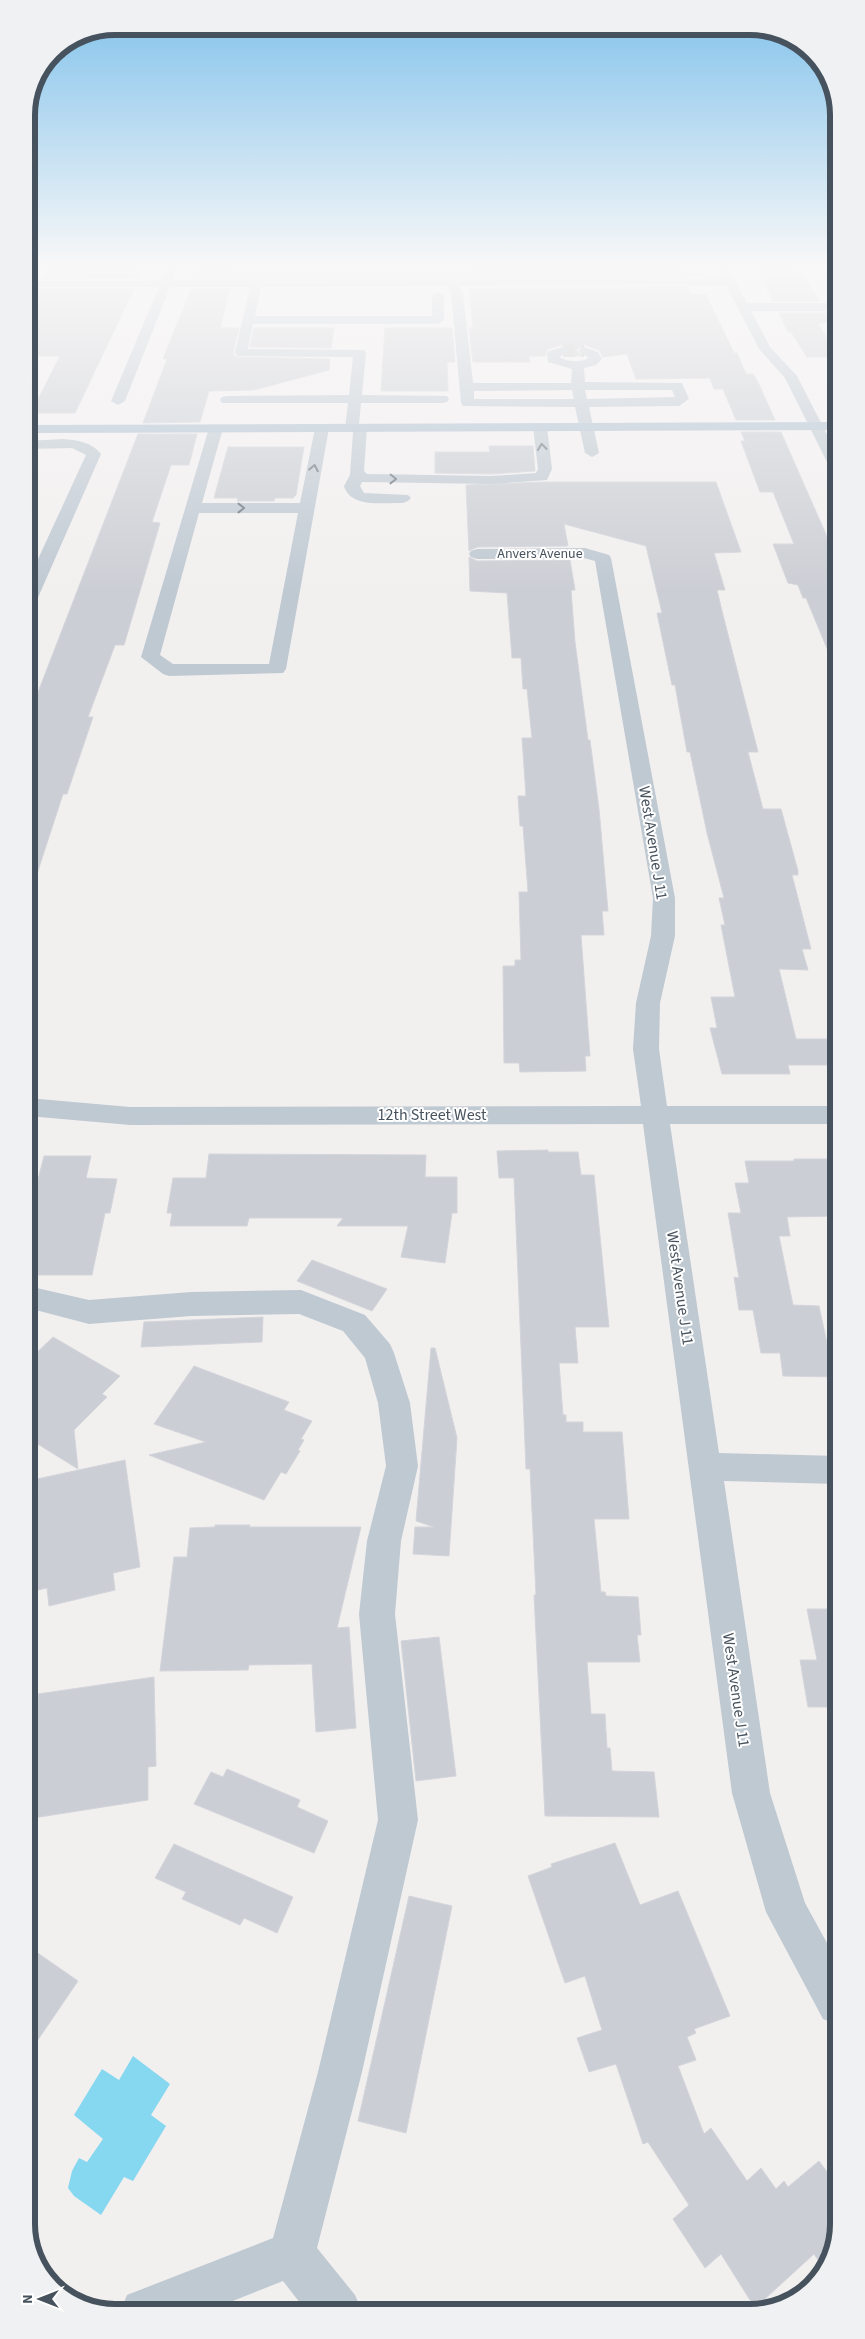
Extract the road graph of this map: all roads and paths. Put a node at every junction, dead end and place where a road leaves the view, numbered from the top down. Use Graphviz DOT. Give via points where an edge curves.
graph roads {
  1 [pos="129,373"];
  2 [pos="357,373"];
  3 [pos="465,373"];
  4 [pos="573,373"];
  5 [pos="580,373"];
  6 [pos="788,373"];
  7 [pos="577,376"];
  8 [pos="466,381"];
  9 [pos="442,399"];
  10 [pos="227,400"];
  11 [pos="354,400"];
  12 [pos="118,401"];
  13 [pos="581,403"];
  14 [pos="817,426"];
  15 [pos="830,426"];
  16 [pos="540,427"];
  17 [pos="586,427"];
  18 [pos="216,428"];
  19 [pos="322,428"];
  20 [pos="356,428"];
  21 [pos="35,429"];
  22 [pos="35,445"];
  23 [pos="592,453"];
  24 [pos="830,453"];
  25 [pos="358,474"];
  26 [pos="423,497"];
  27 [pos="193,508"];
  28 [pos="307,508"];
  29 [pos="477,554"];
  30 [pos="603,558"];
  31 [pos="35,584"];
  32 [pos="35,1108"];
  33 [pos="830,1114"];
  34 [pos="656,1115"];
  35 [pos="35,1299"];
  36 [pos="706,1467"];
  37 [pos="830,1470"];
  38 [pos="830,1990"];
  39 [pos="292,2254"];
  40 [pos="164,2304"];
  41 [pos="332,2304"];
  1 -- 12 [label="street"];
  2 -- 11 [label="street"];
  3 -- 8 [label="street"];
  4 -- 7 [label="street"];
  5 -- 7 [label="street"];
  6 -- 14 [label="street"];
  7 -- 8 [label="street"];
  7 -- 13 [label="street"];
  7 -- 13 [label="street" via="677,386 682,399 674,403"];
  8 -- 13 [label="street" via="468,403"];
  9 -- 11 [label="street"];
  10 -- 11 [label="street"];
  11 -- 20 [label="street"];
  13 -- 17 [label="street"];
  14 -- 15 [label="main road"];
  14 -- 17 [label="main road"];
  14 -- 24 [label="street"];
  16 -- 17 [label="main road"];
  16 -- 20 [label="main road"];
  25 -- 16 [label="street, one-way" via="374,479 492,480 543,485 545,469"];
  17 -- 23 [label="street"];
  18 -- 19 [label="main road"];
  18 -- 21 [label="main road"];
  18 -- 27 [label="street"];
  19 -- 20 [label="main road"];
  28 -- 19 [label="street, one-way"];
  20 -- 25 [label="street"];
  22 -- 31 [label="street" via="78,445 89,448 94,454"];
  25 -- 26 [label="street" via="352,486 354,493 361,497"];
  27 -- 28 [label="street, one-way"];
  27 -- 28 [label="street" via="150,657 169,670 277,669"];
  29 -- 30 [label="street, Anvers Avenue" via="585,552"];
  30 -- 34 [label="street, West Avenue J 11" via="664,898 662,936 648,1003 646,1049"];
  32 -- 34 [label="street, 12th Street West" via="130,1116"];
  33 -- 34 [label="street, 12th Street West"];
  34 -- 36 [label="street, West Avenue J 11"];
  35 -- 39 [label="street" via="89,1312 191,1304 301,1302 354,1323 379,1353 394,1404 402,1466 384,1542 377,1614 398,1820 340,2072"];
  36 -- 37 [label="street"];
  36 -- 38 [label="street, West Avenue J 11" via="750,1794 787,1912"];
  39 -- 40 [label="street"];
  39 -- 41 [label="street"];
}
